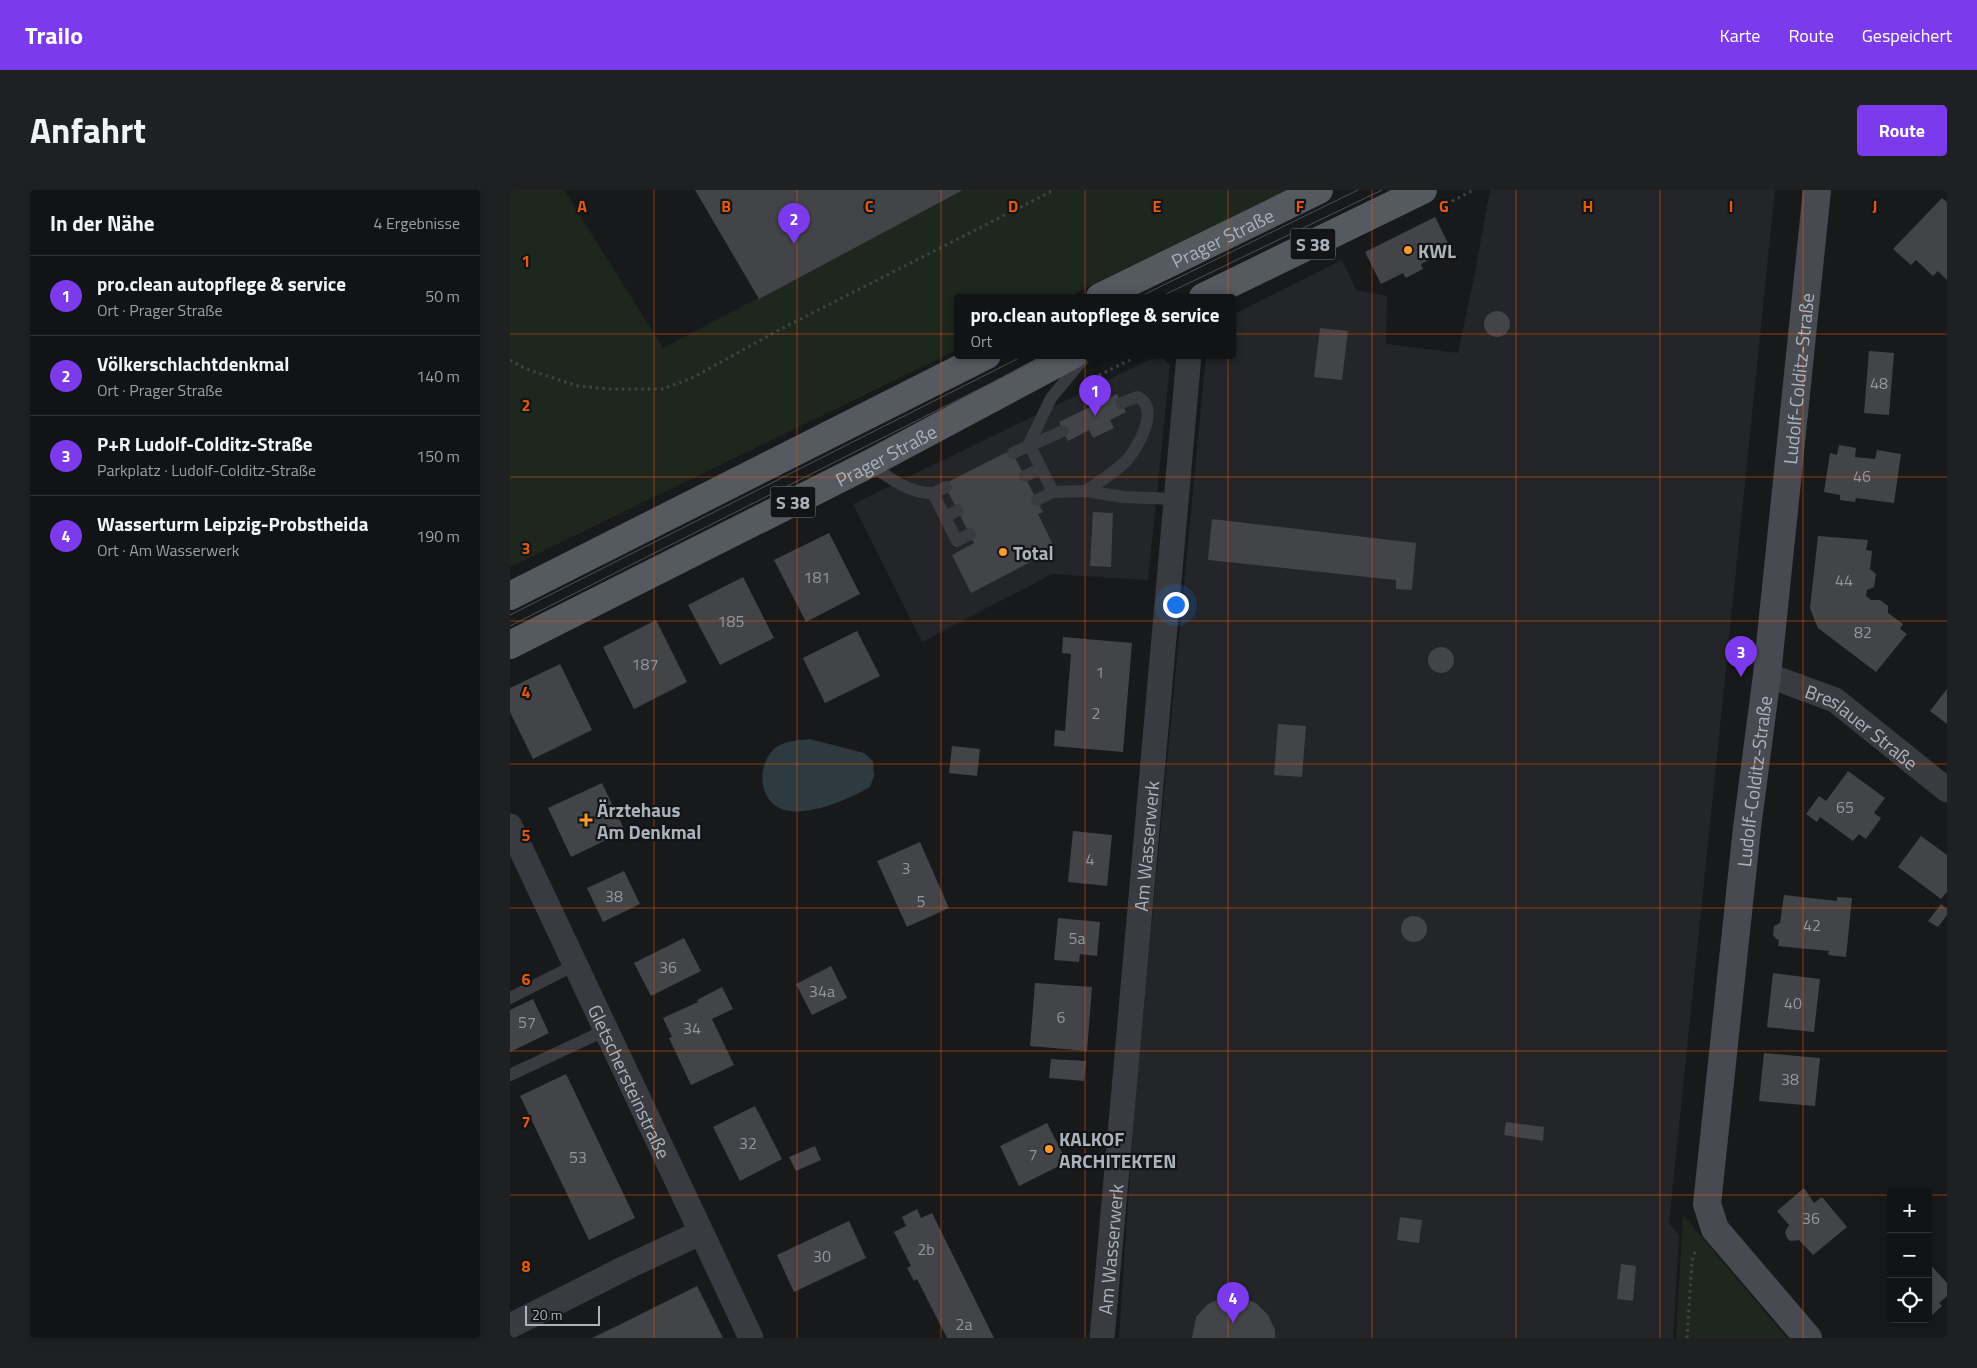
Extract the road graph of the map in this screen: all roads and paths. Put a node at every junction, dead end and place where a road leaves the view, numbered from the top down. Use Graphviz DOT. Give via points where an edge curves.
graph roads {
  1 [pos="1054,190"];
  2 [pos="1318,190"];
  3 [pos="1423,190"];
  4 [pos="1817,190"];
  5 [pos="1106,294"];
  6 [pos="1208,294"];
  7 [pos="979,359"];
  8 [pos="1066,359"];
  9 [pos="1083,359"];
  10 [pos="1189,359"];
  11 [pos="510,360"];
  12 [pos="1121,403"];
  13 [pos="1063,431"];
  14 [pos="1029,444"];
  15 [pos="1013,452"];
  16 [pos="869,464"];
  17 [pos="1042,468"];
  18 [pos="1025,476"];
  19 [pos="946,486"];
  20 [pos="1086,491"];
  21 [pos="1054,492"];
  22 [pos="933,493"];
  23 [pos="1176,499"];
  24 [pos="1037,500"];
  25 [pos="958,510"];
  26 [pos="945,517"];
  27 [pos="970,534"];
  28 [pos="510,596"];
  29 [pos="510,644"];
  30 [pos="1768,675"];
  31 [pos="1947,790"];
  32 [pos="510,826"];
  33 [pos="575,965"];
  34 [pos="510,998"];
  35 [pos="606,1030"];
  36 [pos="510,1075"];
  37 [pos="700,1233"];
  38 [pos="1697,1242"];
  39 [pos="510,1326"];
  40 [pos="752,1338"];
  41 [pos="1102,1338"];
  42 [pos="1687,1338"];
  43 [pos="1808,1338"];
  1 -- 11 [label="path" via="779,330 692,378 662,388 578,386 526,369"];
  2 -- 5 [label="main road, Prager Straße / S 38"];
  3 -- 6 [label="main road, S 38"];
  4 -- 30 [label="street, Ludolf-Colditz-Straße"];
  7 -- 28 [label="main road, S 38"];
  8 -- 16 [label="main road, Prager Straße / S 38"];
  9 -- 14 [label="lane" via="1051,398"];
  10 -- 23 [label="street, Am Wasserwerk"];
  12 -- 20 [label="lane" via="1137,397 1143,399 1148,414 1144,430 1126,462"];
  13 -- 14 [label="lane"];
  14 -- 15 [label="lane"];
  14 -- 17 [label="lane"];
  16 -- 22 [label="lane" via="912,489"];
  16 -- 29 [label="main road, Prager Straße / S 38"];
  17 -- 18 [label="lane"];
  17 -- 21 [label="lane"];
  19 -- 22 [label="lane"];
  20 -- 21 [label="lane"];
  20 -- 23 [label="lane" via="1123,497"];
  21 -- 24 [label="lane"];
  22 -- 26 [label="lane"];
  23 -- 41 [label="street, Am Wasserwerk"];
  25 -- 26 [label="lane"];
  26 -- 27 [label="lane" via="957,541"];
  30 -- 31 [label="street, Breslauer Straße" via="1835,700"];
  30 -- 43 [label="street, Ludolf-Colditz-Straße" via="1747,828 1707,1204 1715,1229"];
  32 -- 33 [label="street, Gletschersteinstraße"];
  33 -- 34 [label="lane"];
  33 -- 35 [label="street, Gletschersteinstraße"];
  35 -- 36 [label="lane"];
  35 -- 37 [label="street, Gletschersteinstraße"];
  37 -- 39 [label="street"];
  37 -- 40 [label="street, Gletschersteinstraße"];
  38 -- 42 [label="path" via="1692,1261"];
}
